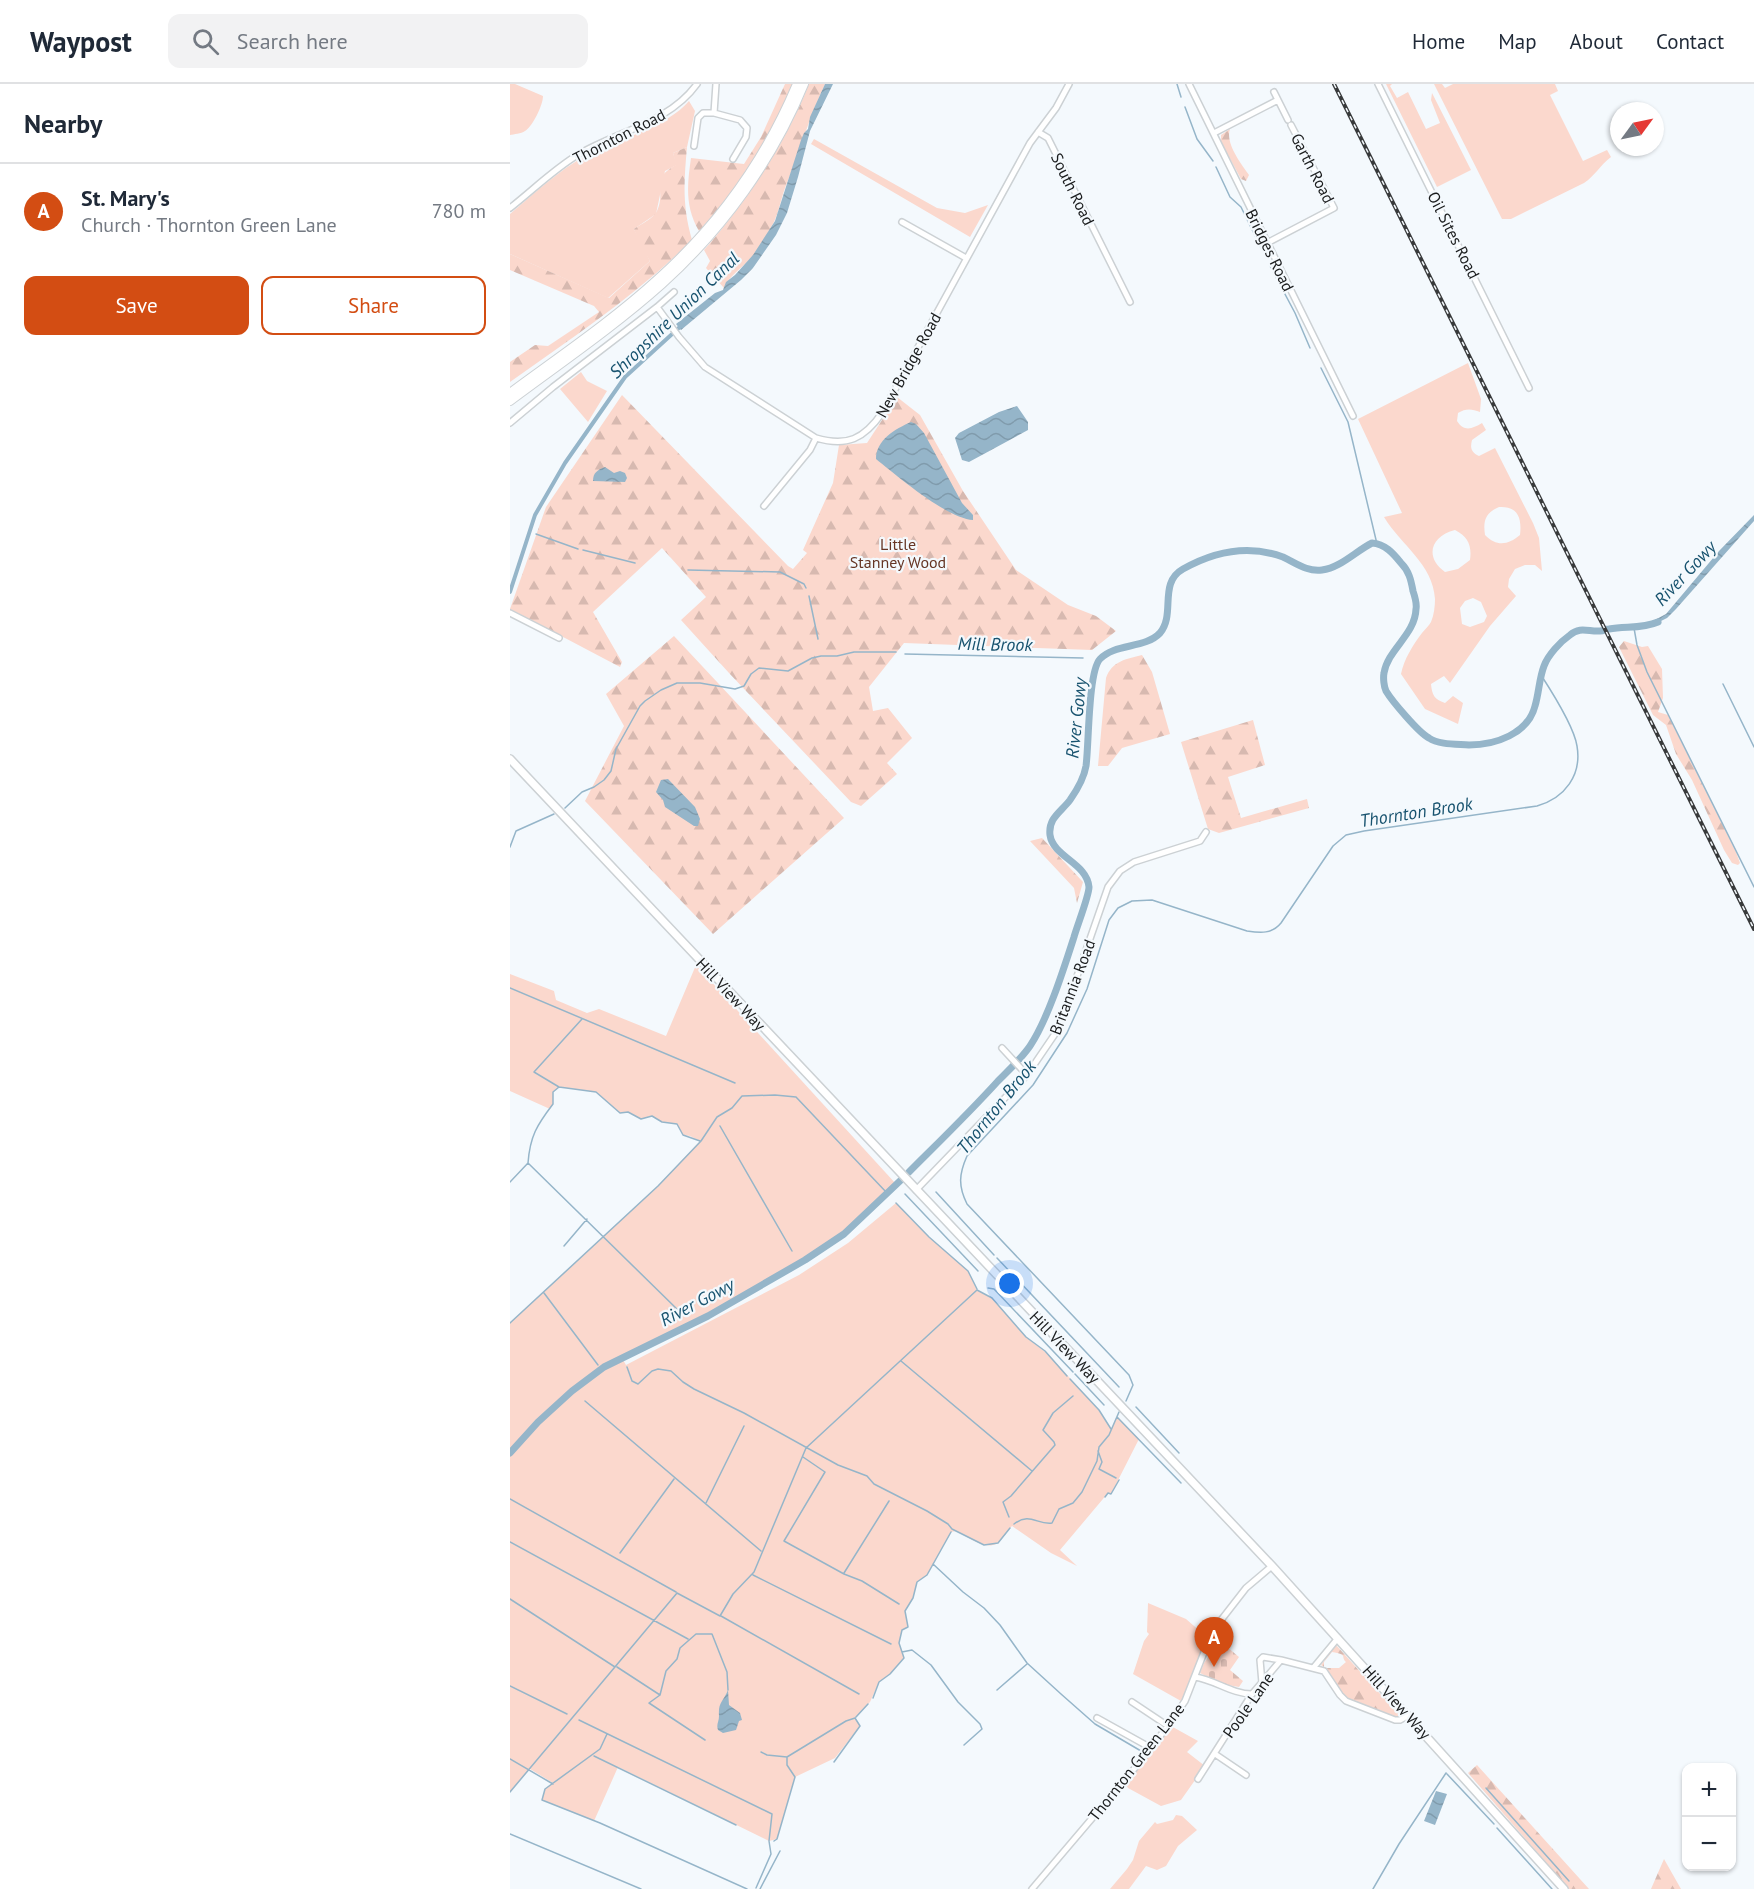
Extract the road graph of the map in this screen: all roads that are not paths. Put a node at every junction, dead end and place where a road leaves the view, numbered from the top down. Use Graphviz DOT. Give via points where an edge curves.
graph roads {
  1 [pos="697,84"];
  2 [pos="716,84"];
  3 [pos="797,84"];
  4 [pos="804,84"];
  5 [pos="1068,84"];
  6 [pos="1189,84"];
  7 [pos="1378,84"];
  8 [pos="1274,92"];
  9 [pos="1278,100"];
  10 [pos="714,113"];
  11 [pos="1038,132"];
  12 [pos="1214,133"];
  13 [pos="694,146"];
  14 [pos="737,156"];
  15 [pos="510,208"];
  16 [pos="902,222"];
  17 [pos="1267,243"];
  18 [pos="966,258"];
  19 [pos="674,292"];
  20 [pos="1130,302"];
  21 [pos="657,308"];
  22 [pos="1529,388"];
  23 [pos="512,391"];
  24 [pos="510,401"];
  25 [pos="1353,416"];
  26 [pos="510,423"];
  27 [pos="816,438"];
  28 [pos="764,506"];
  29 [pos="510,613"];
  30 [pos="559,638"];
  31 [pos="510,759"];
  32 [pos="1206,832"];
  33 [pos="1002,1048"];
  34 [pos="1027,1075"];
  35 [pos="916,1190"];
  36 [pos="1272,1566"];
  37 [pos="1338,1638"];
  38 [pos="1281,1660"];
  39 [pos="1314,1667"];
  40 [pos="1195,1677"];
  41 [pos="1262,1683"];
  42 [pos="1241,1694"];
  43 [pos="1252,1694"];
  44 [pos="1132,1702"];
  45 [pos="1244,1707"];
  46 [pos="1408,1715"];
  47 [pos="1097,1718"];
  48 [pos="1168,1725"];
  49 [pos="1151,1748"];
  50 [pos="1215,1754"];
  51 [pos="1246,1775"];
  52 [pos="1198,1779"];
  53 [pos="1032,1889"];
  54 [pos="1564,1889"];
  1 -- 15 [label="street, Thornton Road" via="667,112 579,155"];
  2 -- 10 [label="street"];
  3 -- 23 [label="highway" via="749,174 697,241 641,294"];
  4 -- 24 [label="highway" via="755,176 697,249 629,312"];
  5 -- 11 [label="street"];
  6 -- 12 [label="street, Bridges Road"];
  7 -- 22 [label="street, Oil Sites Road"];
  8 -- 9 [label="street, Garth Road"];
  9 -- 12 [label="street"];
  9 -- 17 [label="street, Garth Road" via="1334,208"];
  10 -- 13 [label="street" via="703,112 698,118"];
  10 -- 14 [label="street" via="740,120 747,128"];
  11 -- 18 [label="street, New Bridge Road"];
  11 -- 20 [label="street, South Road" via="1048,138"];
  12 -- 17 [label="street, Bridges Road"];
  16 -- 18 [label="street"];
  17 -- 25 [label="street, Bridges Road"];
  18 -- 27 [label="street, New Bridge Road" via="874,425 844,442"];
  19 -- 21 [label="street"];
  21 -- 26 [label="street"];
  21 -- 27 [label="street, New Bridge Road" via="695,357 713,373"];
  27 -- 28 [label="street"];
  29 -- 30 [label="street"];
  31 -- 35 [label="main road, Hill View Way"];
  32 -- 34 [label="street, Britannia Road" via="1200,841 1134,862 1114,877 1059,1028"];
  33 -- 34 [label="street"];
  34 -- 35 [label="street, Britannia Road"];
  35 -- 36 [label="main road, Hill View Way"];
  36 -- 37 [label="main road, Hill View Way"];
  36 -- 40 [label="street, Thornton Green Lane" via="1233,1602 1210,1637"];
  37 -- 39 [label="street"];
  37 -- 46 [label="main road, Hill View Way"];
  38 -- 39 [label="street, Poole Lane"];
  38 -- 41 [label="street, Poole Lane"];
  38 -- 41 [label="street" via="1260,1660"];
  39 -- 46 [label="street" via="1324,1671 1346,1701 1395,1720"];
  40 -- 42 [label="street"];
  40 -- 48 [label="street, Thornton Green Lane" via="1185,1701"];
  41 -- 43 [label="street, Poole Lane"];
  42 -- 43 [label="street"];
  42 -- 45 [label="street"];
  43 -- 45 [label="street, Poole Lane"];
  44 -- 48 [label="street"];
  45 -- 50 [label="street, Poole Lane"];
  46 -- 54 [label="main road, Hill View Way"];
  47 -- 49 [label="street"];
  48 -- 49 [label="street, Thornton Green Lane"];
  49 -- 53 [label="street, Thornton Green Lane"];
  50 -- 51 [label="street"];
  50 -- 52 [label="street, Poole Lane"];
}
